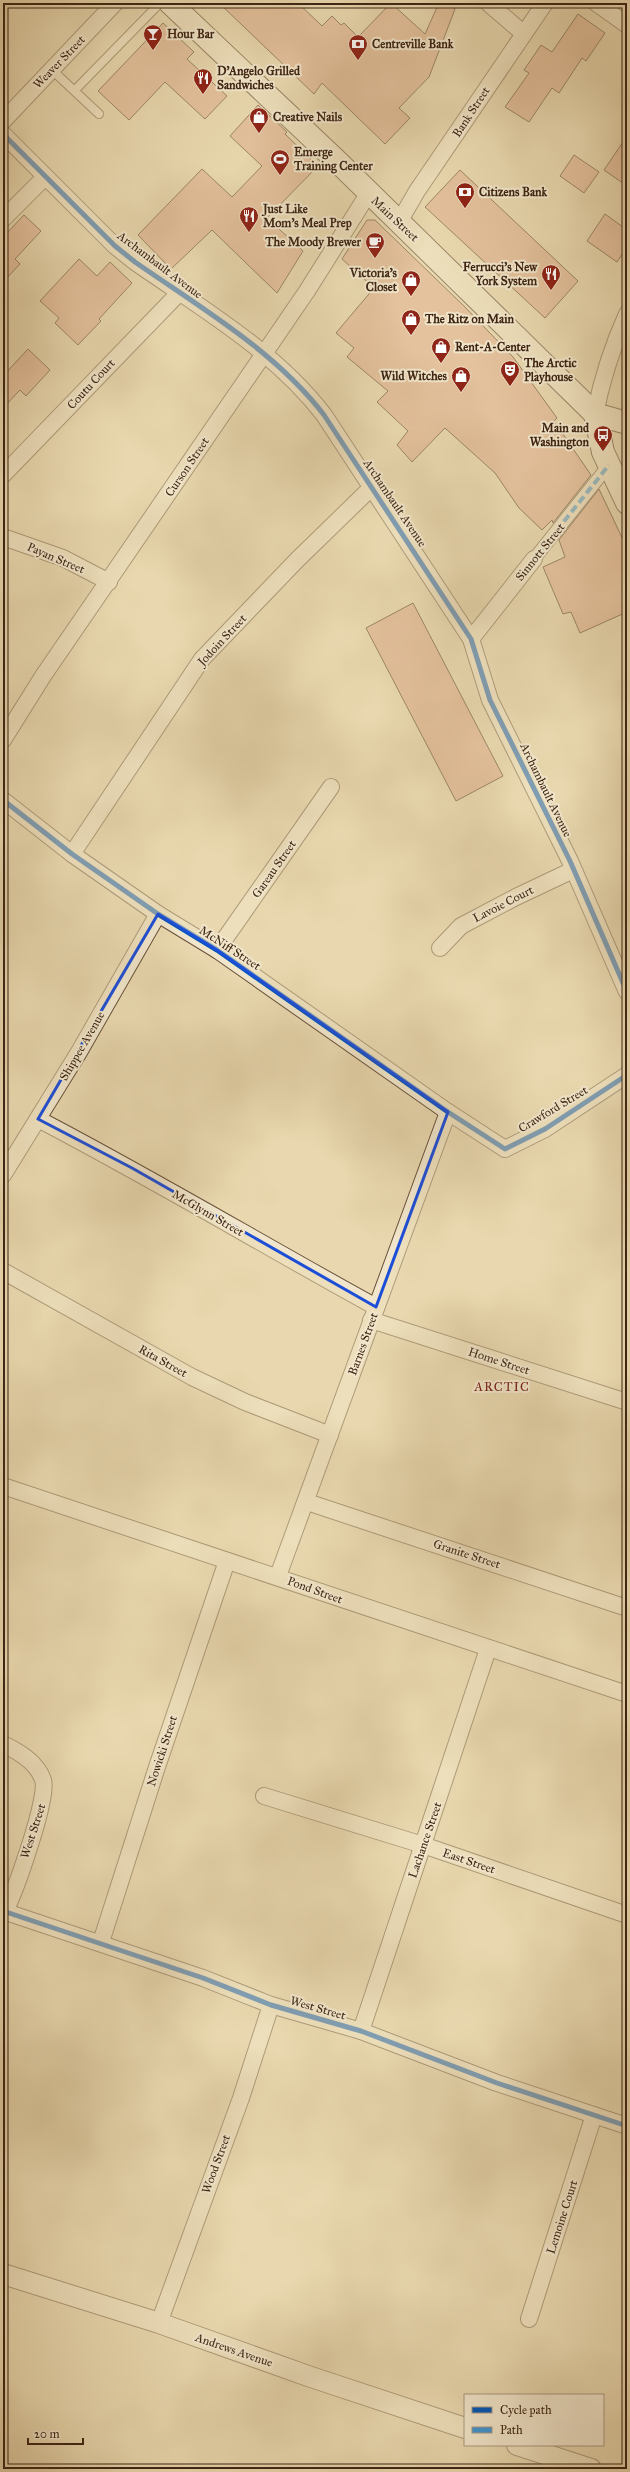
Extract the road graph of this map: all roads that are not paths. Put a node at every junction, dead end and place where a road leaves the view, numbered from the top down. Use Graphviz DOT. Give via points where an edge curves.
graph roads {
  1 [pos="116,3"];
  2 [pos="160,3"];
  3 [pos="170,3"];
  4 [pos="488,3"];
  5 [pos="544,3"];
  6 [pos="596,3"];
  7 [pos="627,25"];
  8 [pos="523,33"];
  9 [pos="51,69"];
  10 [pos="75,90"];
  11 [pos="99,114"];
  12 [pos="3,121"];
  13 [pos="3,134"];
  14 [pos="45,177"];
  15 [pos="368,194"];
  16 [pos="3,219"];
  17 [pos="399,222"];
  18 [pos="179,293"];
  19 [pos="627,314"];
  20 [pos="264,354"];
  21 [pos="595,414"];
  22 [pos="627,423"];
  23 [pos="609,465"];
  24 [pos="3,475"];
  25 [pos="372,487"];
  26 [pos="627,503"];
  27 [pos="3,537"];
  28 [pos="534,559"];
  29 [pos="109,582"];
  30 [pos="471,639"];
  31 [pos="3,740"];
  32 [pos="331,787"];
  33 [pos="3,800"];
  34 [pos="72,854"];
  35 [pos="573,870"];
  36 [pos="158,914"];
  37 [pos="440,948"];
  38 [pos="217,950"];
  39 [pos="627,992"];
  40 [pos="627,1075"];
  41 [pos="448,1112"];
  42 [pos="38,1119"];
  43 [pos="3,1175"];
  44 [pos="3,1271"];
  45 [pos="374,1314"];
  46 [pos="627,1402"];
  47 [pos="330,1434"];
  48 [pos="3,1486"];
  49 [pos="307,1502"];
  50 [pos="227,1561"];
  51 [pos="278,1576"];
  52 [pos="627,1608"];
  53 [pos="488,1649"];
  54 [pos="627,1694"];
  55 [pos="3,1744"];
  56 [pos="264,1796"];
  57 [pos="424,1845"];
  58 [pos="4,1911"];
  59 [pos="627,1915"];
  60 [pos="101,1942"];
  61 [pos="271,2005"];
  62 [pos="360,2031"];
  63 [pos="594,2115"];
  64 [pos="627,2126"];
  65 [pos="3,2274"];
  66 [pos="529,2319"];
  67 [pos="159,2322"];
  68 [pos="464,2428"];
  69 [pos="520,2446"];
  70 [pos="591,2469"];
  1 -- 9 [label="street, Weaver Street"];
  2 -- 10 [label="lane"];
  3 -- 15 [label="main road, Main Street"];
  4 -- 8 [label="street"];
  5 -- 8 [label="street, Bank Street"];
  6 -- 7 [label="street"];
  8 -- 17 [label="street, Bank Street"];
  9 -- 10 [label="lane"];
  9 -- 12 [label="street, Weaver Street"];
  10 -- 11 [label="lane"];
  13 -- 14 [label="street, Archambault Avenue"];
  14 -- 16 [label="street"];
  14 -- 18 [label="street, Archambault Avenue" via="115,246"];
  15 -- 17 [label="main road, Main Street"];
  15 -- 20 [label="street, Curson Street" via="308,291"];
  17 -- 21 [label="main road, Main Street"];
  18 -- 20 [label="street, Archambault Avenue"];
  18 -- 24 [label="street, Coutu Court"];
  19 -- 21 [label="street" via="614,343"];
  20 -- 25 [label="street, Archambault Avenue" via="311,397"];
  20 -- 29 [label="street, Curson Street"];
  21 -- 22 [label="main road, Main Street"];
  21 -- 23 [label="main road" via="603,452"];
  23 -- 26 [label="main road"];
  23 -- 28 [label="street, Sinnott Street"];
  25 -- 30 [label="street, Archambault Avenue"];
  25 -- 34 [label="street, Jodoin Street" via="297,560 202,659"];
  27 -- 29 [label="street, Payan Street" via="63,558"];
  28 -- 30 [label="street, Sinnott Street"];
  29 -- 31 [label="street, Curson Street"];
  30 -- 35 [label="street, Archambault Avenue" via="490,700"];
  32 -- 38 [label="street, Gareau Street"];
  33 -- 34 [label="street, McNiff Street"];
  34 -- 36 [label="street, McNiff Street"];
  35 -- 37 [label="street, Lavoie Court" via="461,926"];
  35 -- 39 [label="street, Archambault Avenue"];
  36 -- 38 [label="street, McNiff Street"];
  36 -- 42 [label="street, Shippee Avenue"];
  38 -- 41 [label="street, McNiff Street"];
  40 -- 41 [label="street, Crawford Street" via="545,1129 505,1148"];
  41 -- 45 [label="street, Barnes Street"];
  42 -- 43 [label="street, Shippee Avenue"];
  42 -- 45 [label="street, McGlynn Street" via="132,1168"];
  44 -- 47 [label="street, Rita Street" via="192,1377 245,1402"];
  45 -- 46 [label="street, Home Street"];
  45 -- 47 [label="street, Barnes Street"];
  47 -- 49 [label="street, Barnes Street"];
  48 -- 50 [label="street, Pond Street"];
  49 -- 51 [label="street, Barnes Street"];
  49 -- 52 [label="street, Granite Street"];
  50 -- 51 [label="street, Pond Street"];
  50 -- 60 [label="street, Nowicki Street" via="157,1766"];
  51 -- 53 [label="street, Pond Street"];
  53 -- 54 [label="street, Pond Street"];
  53 -- 57 [label="street, Lachance Street"];
  55 -- 58 [label="street, West Street" via="22,1754 37,1768 44,1781 43,1803 13,1894"];
  56 -- 57 [label="street, East Street"];
  57 -- 59 [label="street, East Street"];
  57 -- 62 [label="street, Lachance Street"];
  58 -- 60 [label="street, West Street"];
  60 -- 61 [label="street, West Street"];
  61 -- 62 [label="street, West Street"];
  61 -- 67 [label="street, Wood Street" via="241,2098"];
  62 -- 63 [label="street, West Street" via="497,2083"];
  63 -- 64 [label="street, West Street"];
  63 -- 66 [label="street, Lemoine Court"];
  65 -- 67 [label="street, Andrews Avenue"];
  67 -- 68 [label="street, Andrews Avenue" via="311,2377"];
  69 -- 70 [label="street"];
}
